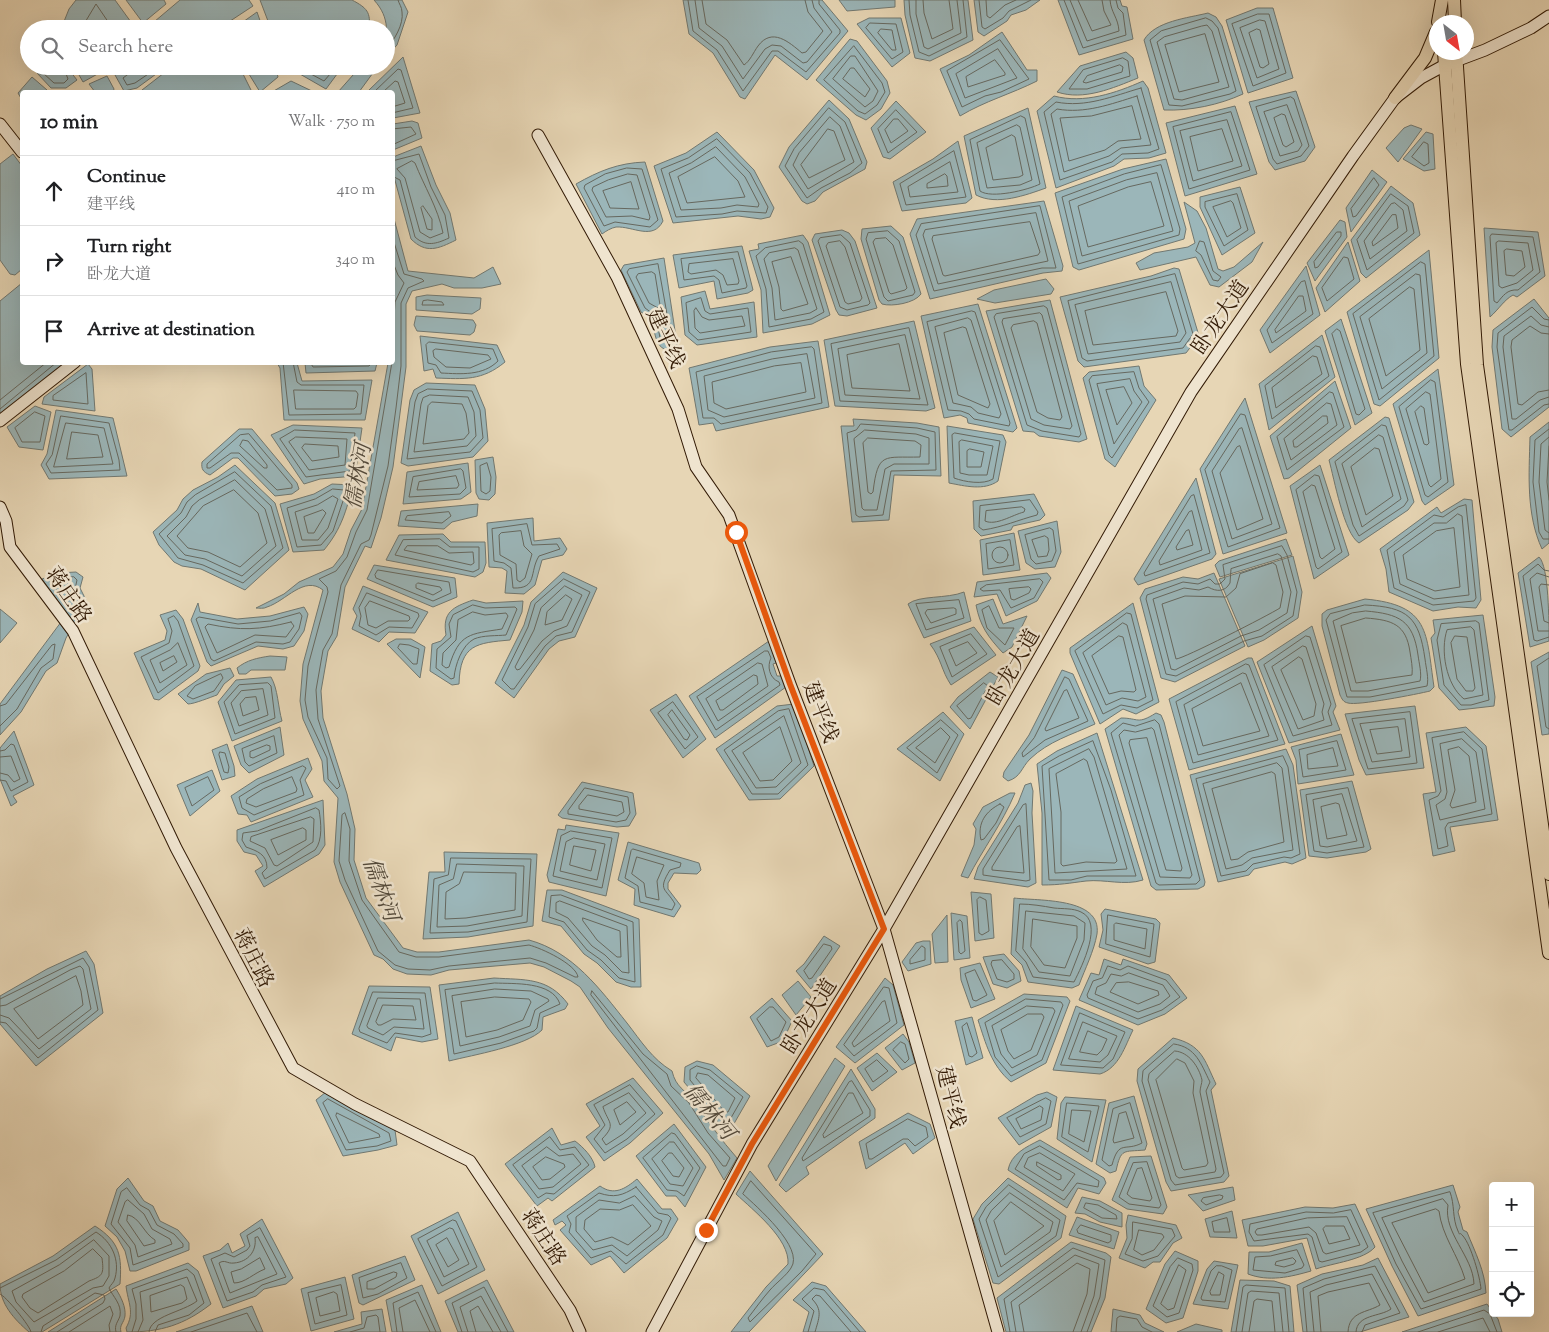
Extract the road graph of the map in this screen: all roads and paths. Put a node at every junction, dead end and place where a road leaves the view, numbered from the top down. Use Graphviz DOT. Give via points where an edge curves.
graph roads {
  1 [pos="1442,0"];
  2 [pos="1454,0"];
  3 [pos="1439,15"];
  4 [pos="1443,15"];
  5 [pos="1455,15"];
  6 [pos="1549,16"];
  7 [pos="1429,49"];
  8 [pos="1474,49"];
  9 [pos="1447,60"];
  10 [pos="1450,60"];
  11 [pos="1450,60"];
  12 [pos="1396,98"];
  13 [pos="0,124"];
  14 [pos="538,135"];
  15 [pos="20,149"];
  16 [pos="71,365"];
  17 [pos="0,421"];
  18 [pos="0,507"];
  19 [pos="1549,874"];
  20 [pos="884,929"];
  21 [pos="1549,953"];
  22 [pos="580,1332"];
  23 [pos="652,1332"];
  24 [pos="998,1332"];
  1 -- 3 [label="main road"];
  1 -- 4 [label="main road"];
  2 -- 5 [label="main road"];
  6 -- 8 [label="street, 卧龙大道" via="1531,28"];
  7 -- 12 [label="main road"];
  9 -- 12 [label="street, 卧龙大道"];
  10 -- 19 [label="main road" via="1477,364"];
  11 -- 21 [label="main road" via="1467,364"];
  12 -- 20 [label="street, 卧龙大道" via="1191,392"];
  13 -- 15 [label="street"];
  14 -- 20 [label="street, 建平线" via="617,277 678,409 696,467 729,515"];
  16 -- 17 [label="street"];
  18 -- 22 [label="street, 蒋庄路" via="6,520 10,547 73,631 176,848 293,1068 355,1104 470,1161 570,1310"];
  20 -- 23 [label="street, 卧龙大道" via="748,1150"];
  20 -- 24 [label="street, 建平线"];
}
